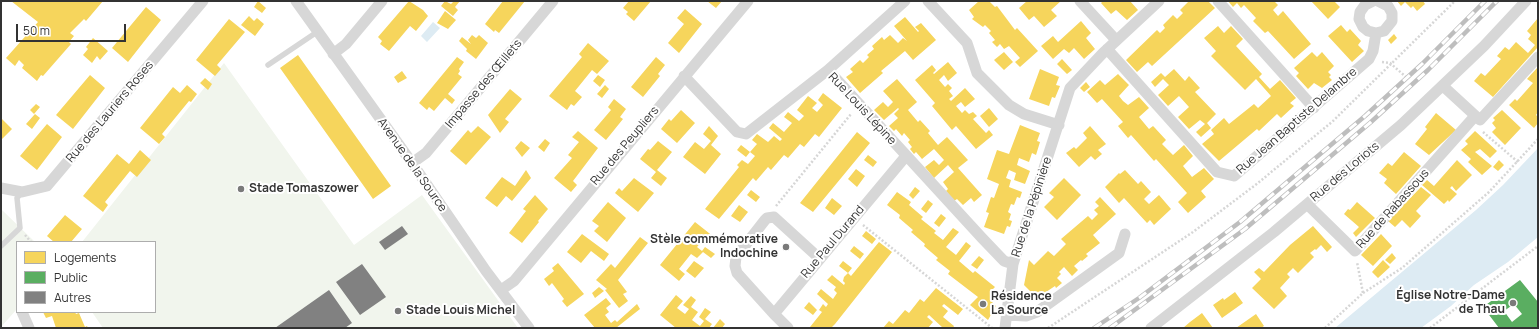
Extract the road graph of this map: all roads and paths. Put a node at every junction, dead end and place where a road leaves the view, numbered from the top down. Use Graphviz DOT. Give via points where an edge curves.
graph roads {
  1 [pos="203,1"];
  2 [pos="296,1"];
  3 [pos="382,1"];
  4 [pos="553,1"];
  5 [pos="748,1"];
  6 [pos="905,1"];
  7 [pos="928,1"];
  8 [pos="1080,1"];
  9 [pos="1159,1"];
  10 [pos="1218,1"];
  11 [pos="1378,1"];
  12 [pos="1455,1"];
  13 [pos="1526,1"];
  14 [pos="1366,2"];
  15 [pos="318,32"];
  16 [pos="1376,33"];
  17 [pos="1116,40"];
  18 [pos="1107,49"];
  19 [pos="333,54"];
  20 [pos="1538,57"];
  21 [pos="1369,59"];
  22 [pos="1390,63"];
  23 [pos="268,65"];
  24 [pos="828,70"];
  25 [pos="684,76"];
  26 [pos="1406,76"];
  27 [pos="1443,86"];
  28 [pos="859,105"];
  29 [pos="1314,108"];
  30 [pos="1473,119"];
  31 [pos="1059,125"];
  32 [pos="1538,139"];
  33 [pos="906,156"];
  34 [pos="1518,162"];
  35 [pos="412,163"];
  36 [pos="1,188"];
  37 [pos="22,192"];
  38 [pos="1307,204"];
  39 [pos="770,217"];
  40 [pos="854,218"];
  41 [pos="1125,234"];
  42 [pos="1,246"];
  43 [pos="1538,246"];
  44 [pos="1355,251"];
  45 [pos="819,258"];
  46 [pos="1013,264"];
  47 [pos="501,290"];
  48 [pos="1363,293"];
  49 [pos="22,313"];
  50 [pos="774,314"];
  51 [pos="1006,315"];
  52 [pos="29,328"];
  53 [pos="529,328"];
  54 [pos="788,328"];
  55 [pos="992,328"];
  56 [pos="1005,328"];
  57 [pos="1048,328"];
  58 [pos="1150,328"];
  59 [pos="1325,328"];
  60 [pos="1430,328"];
  1 -- 37 [label="street, Rue des Lauriers Roses" via="48,186"];
  2 -- 15 [label="street, Avenue de la Source"];
  3 -- 19 [label="street" via="346,44"];
  4 -- 35 [label="street, Impasse des Œillets" via="426,153"];
  5 -- 25 [label="street, Rue des Peupliers"];
  6 -- 24 [label="street"];
  7 -- 31 [label="street" via="967,43 977,73 1009,105 1024,114"];
  8 -- 17 [label="street"];
  9 -- 17 [label="street"];
  10 -- 29 [label="street"];
  11 -- 16 [label="street" via="1388,6 1392,13 1392,21 1384,31"];
  12 -- 22 [label="path"];
  13 -- 27 [label="street, Rue des Loriots"];
  14 -- 16 [label="street" via="1359,19 1362,27"];
  15 -- 19 [label="street, Avenue de la Source"];
  15 -- 23 [label="lane"];
  16 -- 21 [label="street, Rue Jean Baptiste Delambre"];
  17 -- 18 [label="street"];
  18 -- 29 [label="street, Rue Jean Baptiste Delambre" via="1217,172 1234,176"];
  18 -- 31 [label="street, Rue de la Pépinière" via="1070,88"];
  19 -- 35 [label="street, Avenue de la Source"];
  20 -- 30 [label="street" via="1480,120"];
  21 -- 22 [label="path"];
  21 -- 29 [label="street, Rue Jean Baptiste Delambre"];
  22 -- 26 [label="path"];
  22 -- 57 [label="path" via="1333,121 1258,183 1193,232"];
  24 -- 25 [label="street, Rue Louis Lépine" via="746,134 737,132"];
  24 -- 28 [label="street, Rue Louis Lépine"];
  25 -- 47 [label="street, Rue des Peupliers" via="514,280"];
  27 -- 30 [label="street"];
  27 -- 38 [label="street, Rue des Loriots"];
  28 -- 33 [label="street, Rue Louis Lépine"];
  28 -- 39 [label="path" via="777,203"];
  30 -- 34 [label="path"];
  30 -- 44 [label="street, Rue de Rabassous"];
  31 -- 46 [label="street, Rue de la Pépinière"];
  32 -- 34 [label="path"];
  33 -- 40 [label="street, Rue Paul Durand"];
  33 -- 46 [label="street, Rue Louis Lépine" via="1004,261"];
  34 -- 48 [label="path" via="1489,192 1402,268"];
  35 -- 47 [label="street, Avenue de la Source"];
  36 -- 37 [label="street, Rue des Lauriers Roses"];
  37 -- 42 [label="lane" via="17,198 20,228"];
  38 -- 44 [label="street, Rue de Rabassous"];
  38 -- 58 [label="street, Rue des Loriots"];
  39 -- 45 [label="street" via="777,220"];
  39 -- 50 [label="street" via="736,257 735,266 737,273"];
  40 -- 45 [label="street, Rue Paul Durand"];
  40 -- 55 [label="path"];
  41 -- 51 [label="street" via="1119,253 1037,312 1026,316"];
  43 -- 60 [label="path"];
  44 -- 48 [label="path"];
  45 -- 50 [label="street, Rue Paul Durand"];
  46 -- 51 [label="street, Rue de la Pépinière"];
  47 -- 53 [label="street, Avenue de la Source"];
  48 -- 59 [label="path"];
  49 -- 52 [label="street"];
  50 -- 54 [label="street"];
  51 -- 56 [label="street, Rue de la Pépinière"];
}
